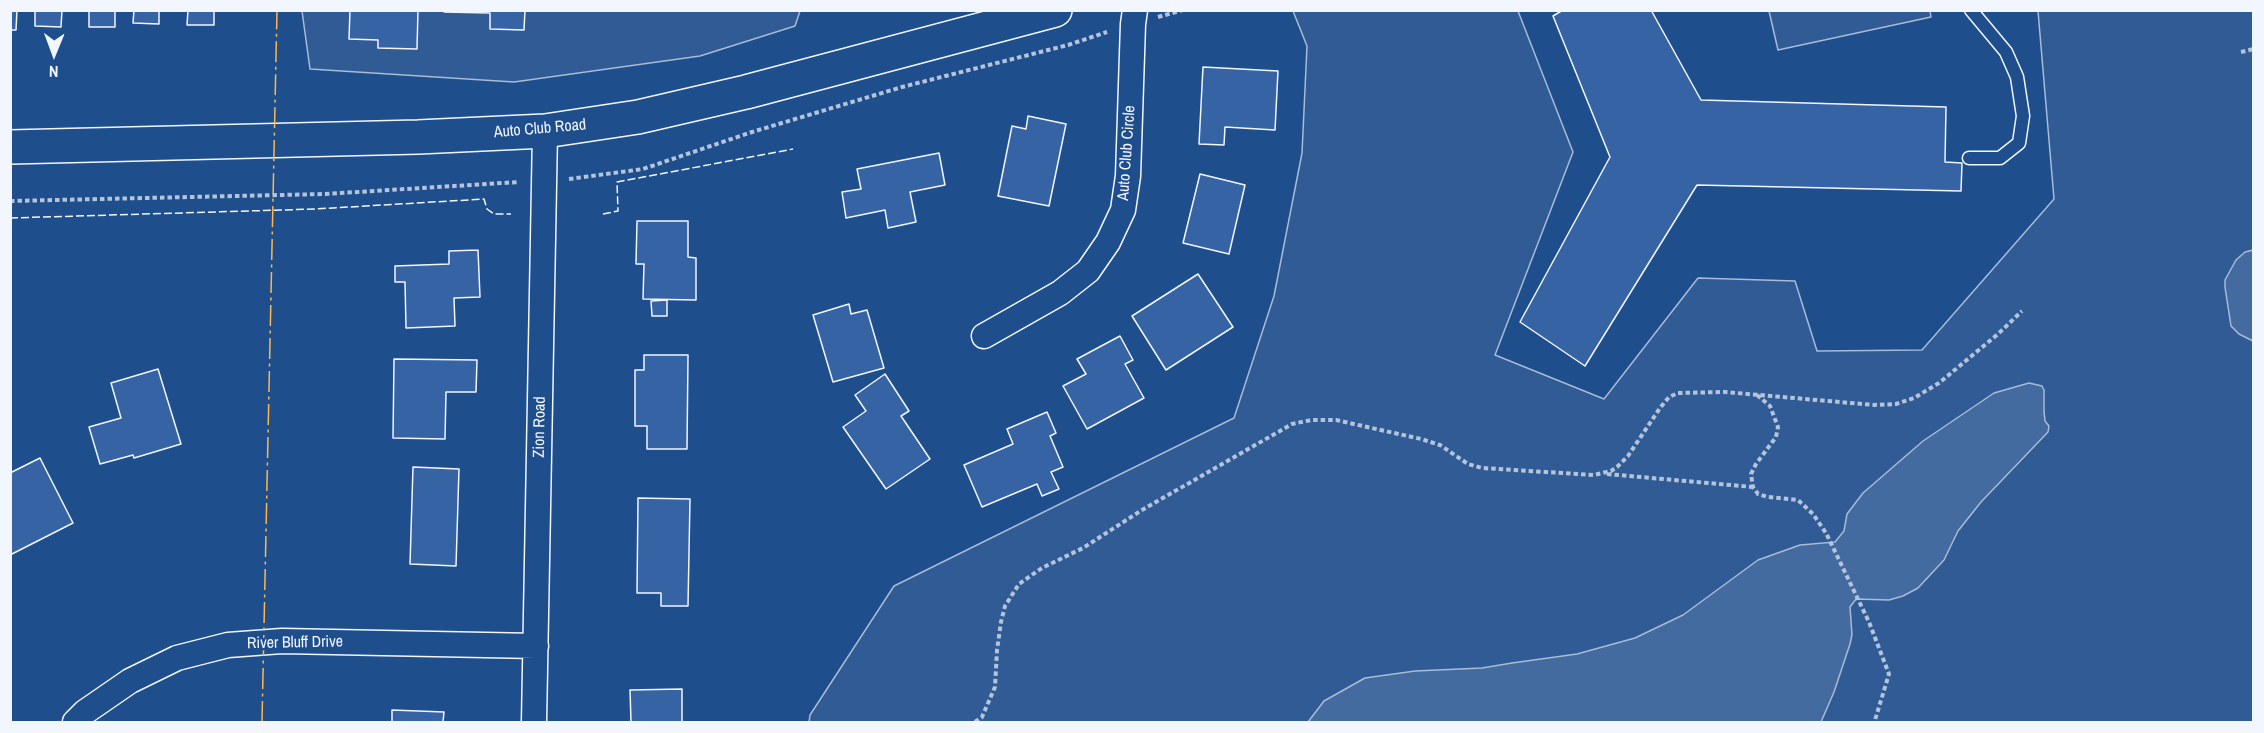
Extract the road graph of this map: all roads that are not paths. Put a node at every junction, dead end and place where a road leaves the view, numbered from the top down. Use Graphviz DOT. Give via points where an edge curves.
graph roads {
  1 [pos="1056,10"];
  2 [pos="1136,10"];
  3 [pos="1971,10"];
  4 [pos="545,131"];
  5 [pos="10,147"];
  6 [pos="1969,158"];
  7 [pos="984,336"];
  8 [pos="536,646"];
  9 [pos="75,723"];
  10 [pos="534,723"];
  1 -- 4 [label="street, Auto Club Road" via="746,92 638,117"];
  2 -- 7 [label="street, Auto Club Circle" via="1123,210 1088,271 1060,293"];
  3 -- 6 [label="lane" via="2006,52 2017,77 2023,116 2019,143 2000,158"];
  4 -- 5 [label="street, Auto Club Road"];
  4 -- 8 [label="street, Zion Road"];
  8 -- 9 [label="street, River Bluff Drive" via="282,641 228,645 177,658 130,681"];
  8 -- 10 [label="street, Zion Road"];
}
